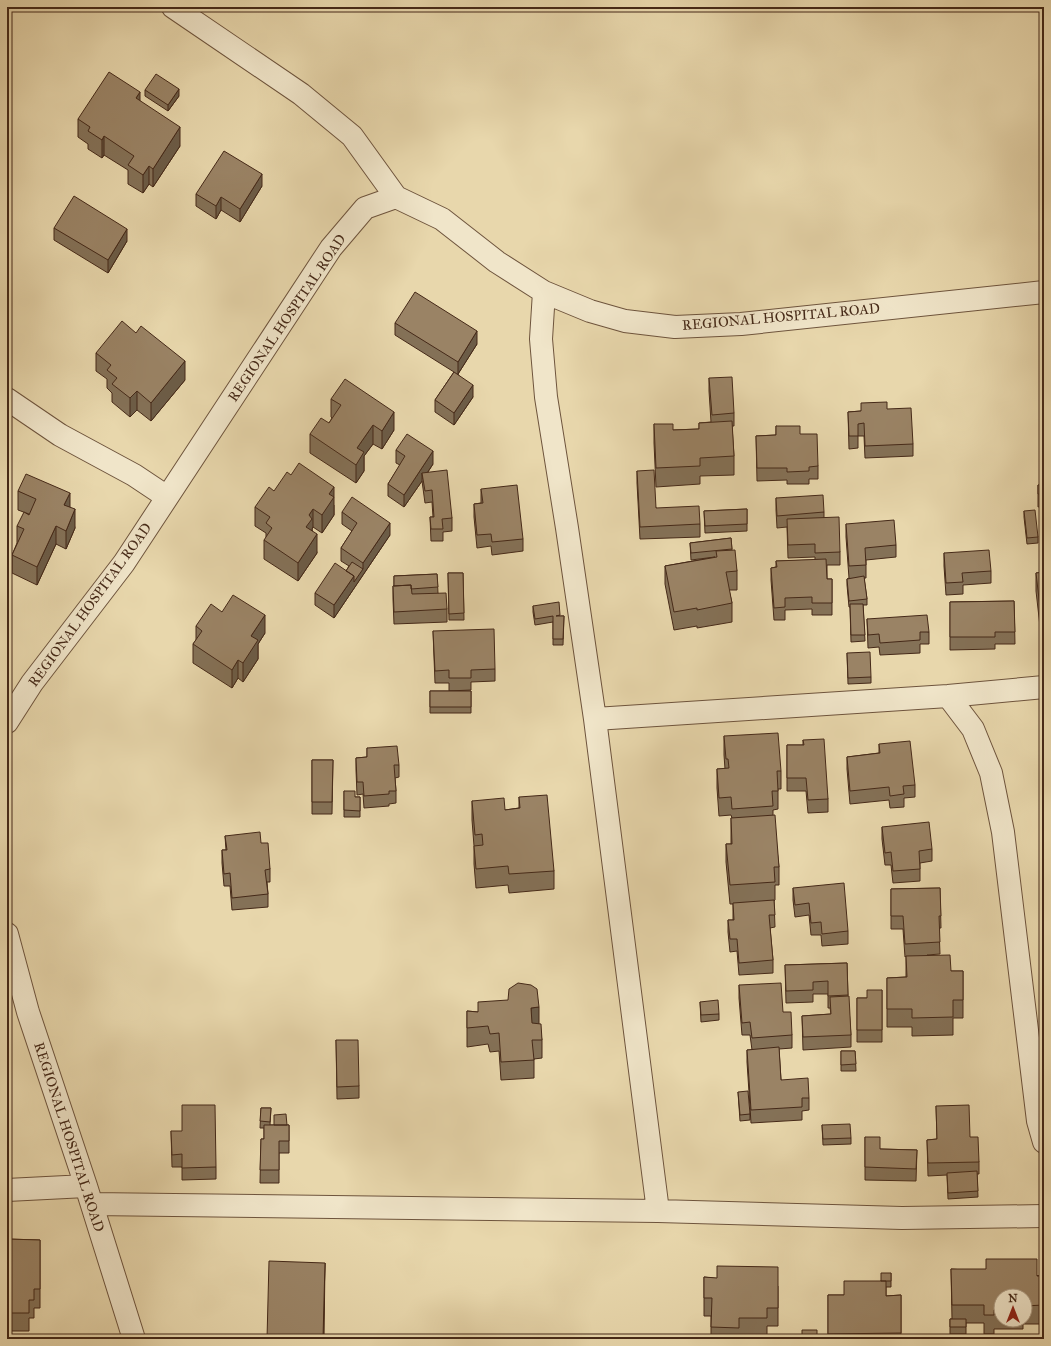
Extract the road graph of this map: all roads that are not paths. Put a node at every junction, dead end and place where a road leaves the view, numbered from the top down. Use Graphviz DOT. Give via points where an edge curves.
graph roads {
  1 [pos="173,7"];
  2 [pos="396,197"];
  3 [pos="544,292"];
  4 [pos="1044,292"];
  5 [pos="7,399"];
  6 [pos="167,497"];
  7 [pos="1044,687"];
  8 [pos="948,696"];
  9 [pos="595,719"];
  10 [pos="7,722"];
  11 [pos="7,934"];
  12 [pos="1044,1142"];
  13 [pos="7,1190"];
  14 [pos="89,1195"];
  15 [pos="658,1211"];
  16 [pos="1044,1216"];
  17 [pos="134,1339"];
  1 -- 2 [label="street" via="301,94 352,136"];
  2 -- 3 [label="street, REGIONAL HOSPITAL ROAD" via="442,219 497,262"];
  2 -- 6 [label="street, REGIONAL HOSPITAL ROAD" via="365,208 331,248"];
  3 -- 4 [label="street, REGIONAL HOSPITAL ROAD" via="590,311 625,321 675,327 741,324"];
  3 -- 9 [label="street" via="541,339 546,398"];
  5 -- 6 [label="street" via="60,435 134,475"];
  6 -- 10 [label="street, REGIONAL HOSPITAL ROAD" via="124,564 32,683"];
  7 -- 8 [label="street"];
  8 -- 9 [label="street"];
  8 -- 12 [label="street" via="973,730 988,766 1003,832 1038,1121"];
  9 -- 15 [label="street"];
  11 -- 14 [label="street, REGIONAL HOSPITAL ROAD" via="28,1012"];
  13 -- 14 [label="street"];
  14 -- 15 [label="street"];
  14 -- 17 [label="street, REGIONAL HOSPITAL ROAD"];
  15 -- 16 [label="street" via="902,1218"];
}
